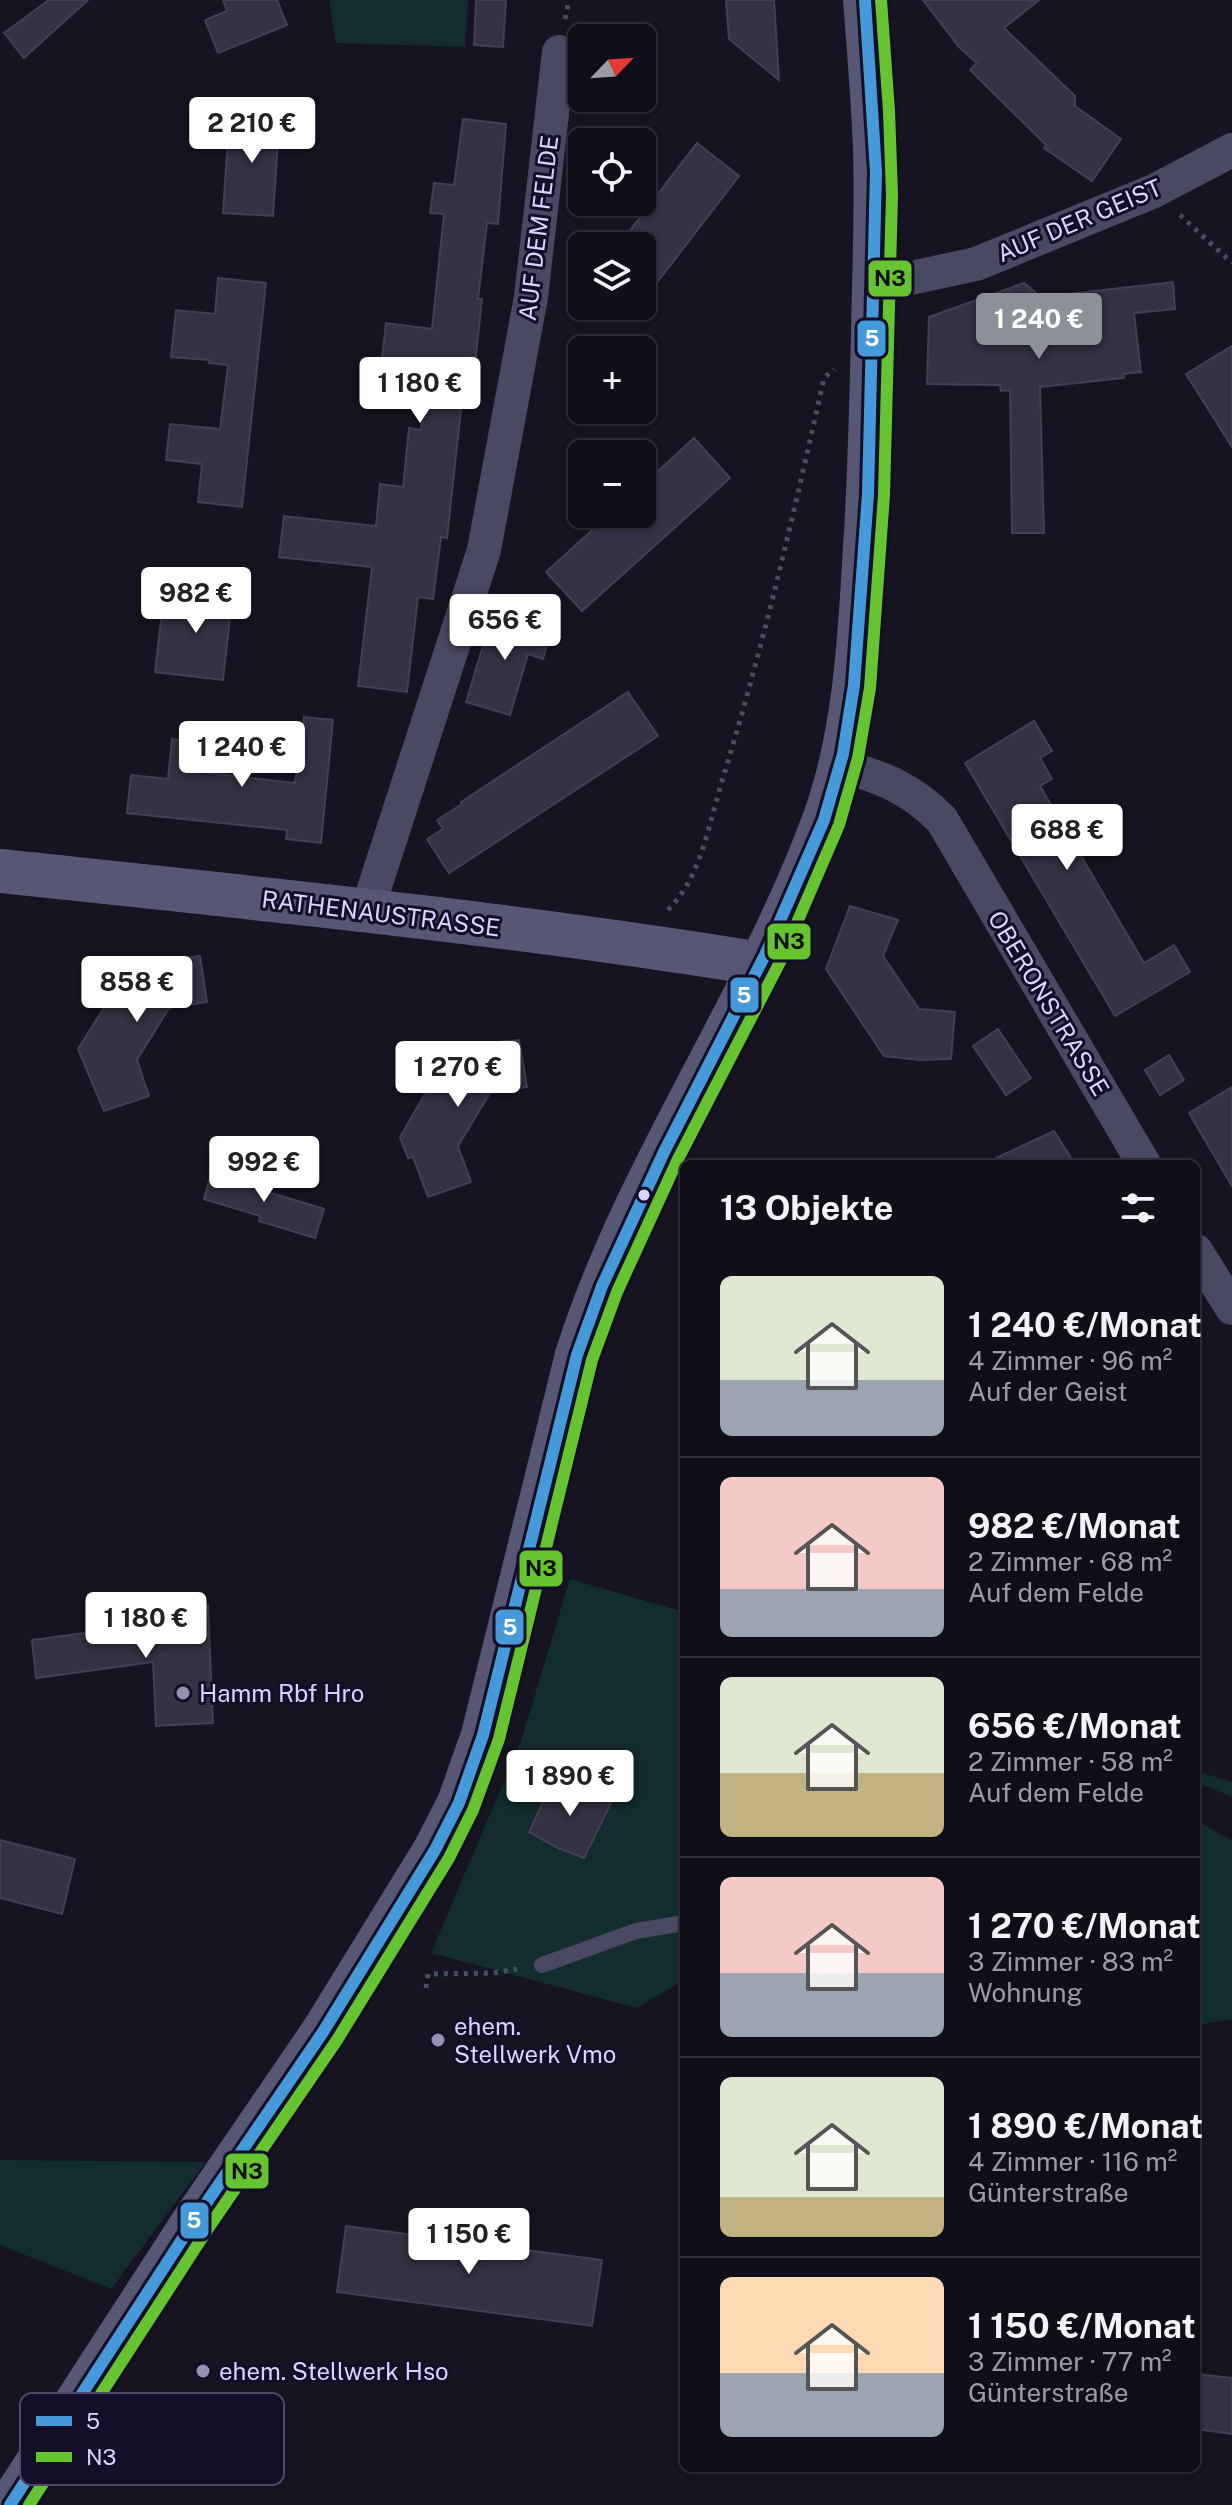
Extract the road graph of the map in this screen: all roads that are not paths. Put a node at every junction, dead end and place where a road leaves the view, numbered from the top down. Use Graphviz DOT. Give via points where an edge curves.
graph roads {
  1 [pos="865,0"];
  2 [pos="559,52"];
  3 [pos="1232,150"];
  4 [pos="874,286"];
  5 [pos="839,765"];
  6 [pos="0,871"];
  7 [pos="369,910"];
  8 [pos="761,964"];
  9 [pos="1142,1160"];
  10 [pos="1200,1257"];
  11 [pos="1232,1308"];
  12 [pos="680,1924"];
  13 [pos="542,1965"];
  14 [pos="83,2393"];
  15 [pos="23,2485"];
  16 [pos="10,2505"];
  1 -- 4 [label="street" via="875,150"];
  2 -- 7 [label="street, AUF DEM FELDE" via="531,297 484,550"];
  3 -- 4 [label="street, AUF DER GEIST" via="1154,191 976,264"];
  4 -- 5 [label="street" via="861,616"];
  5 -- 8 [label="street" via="809,860"];
  5 -- 9 [label="street, OBERONSTRASSE" via="895,783 942,820"];
  6 -- 7 [label="street, RATHENAUSTRASSE"];
  7 -- 8 [label="street, RATHENAUSTRASSE"];
  8 -- 14 [label="street" via="687,1103 593,1307 483,1735 459,1803 323,2032"];
  10 -- 11 [label="street"];
  12 -- 13 [label="lane" via="636,1931"];
  15 -- 16 [label="street"];
}
